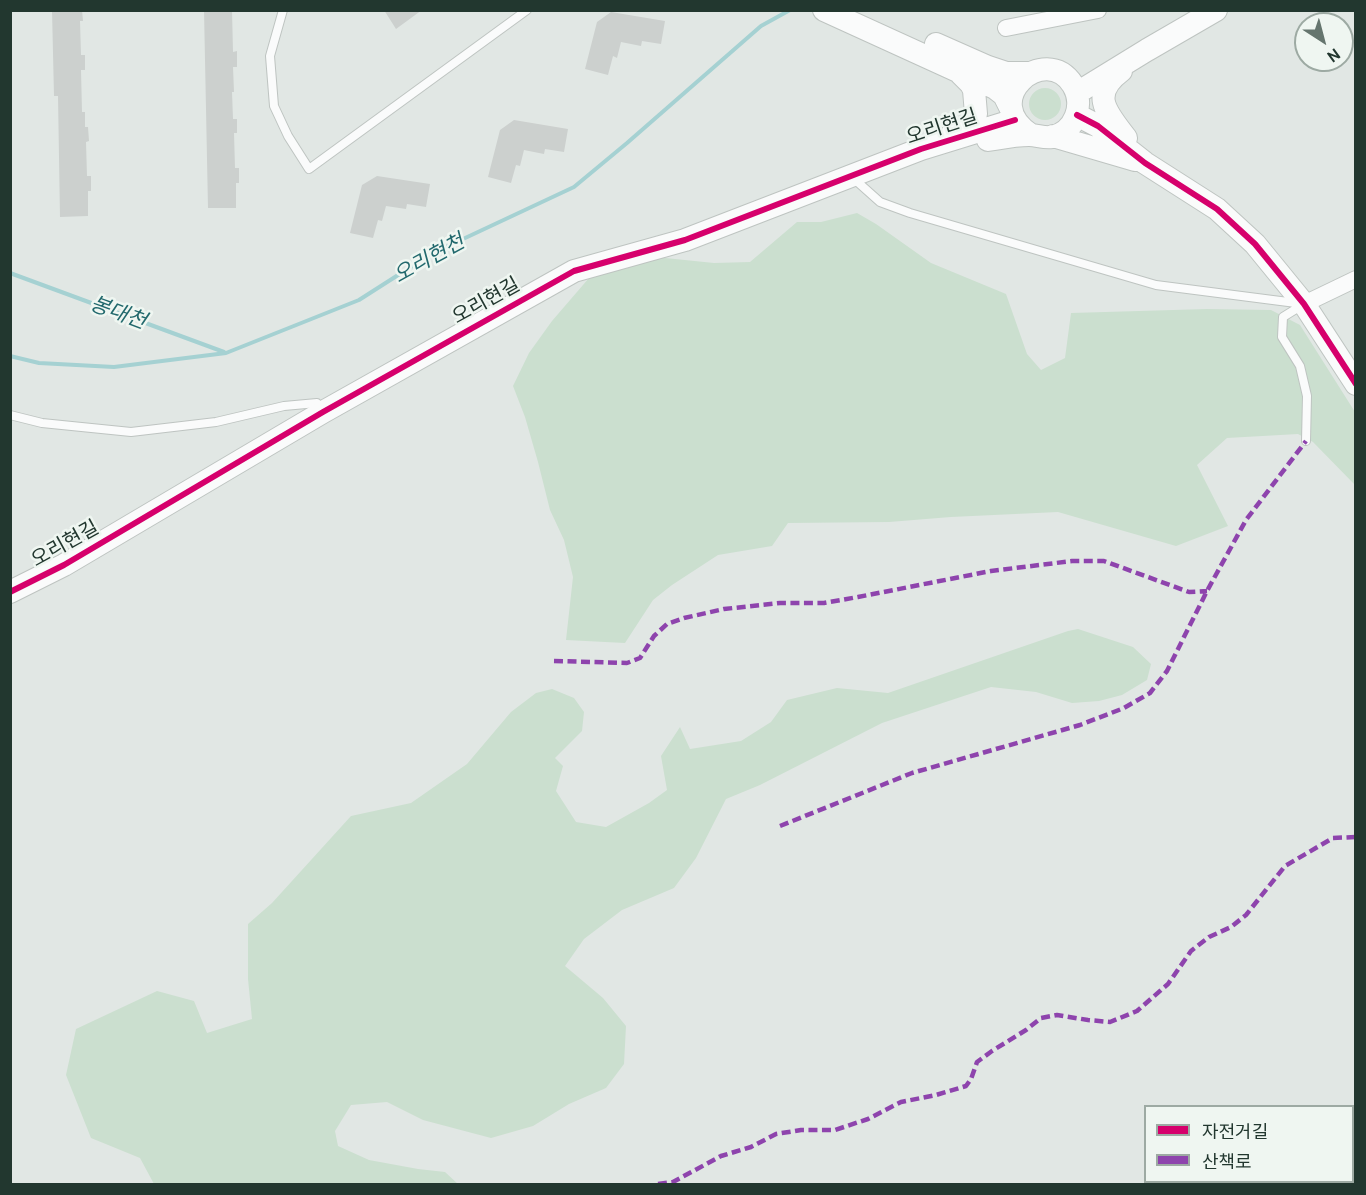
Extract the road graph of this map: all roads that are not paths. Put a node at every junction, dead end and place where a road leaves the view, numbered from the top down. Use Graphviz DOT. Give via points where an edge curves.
graph roads {
  1 [pos="283,10"];
  2 [pos="527,10"];
  3 [pos="824,10"];
  4 [pos="860,10"];
  5 [pos="1098,10"];
  6 [pos="1216,10"];
  7 [pos="1192,17"];
  8 [pos="1006,28"];
  9 [pos="906,39"];
  10 [pos="1148,50"];
  11 [pos="956,70"];
  12 [pos="1042,72"];
  13 [pos="1077,104"];
  14 [pos="1027,125"];
  15 [pos="921,149"];
  16 [pos="1145,163"];
  17 [pos="852,176"];
  18 [pos="1356,279"];
  19 [pos="1304,304"];
  20 [pos="1356,384"];
  21 [pos="323,412"];
  22 [pos="10,415"];
  23 [pos="1306,441"];
  24 [pos="10,592"];
  1 -- 2 [label="lane" via="270,56 274,106 309,168"];
  3 -- 9 [label="street"];
  4 -- 9 [label="street"];
  5 -- 8 [label="street"];
  6 -- 7 [label="street"];
  7 -- 10 [label="street"];
  9 -- 11 [label="street"];
  9 -- 12 [label="street" via="1006,73"];
  10 -- 12 [label="street" via="1077,72"];
  10 -- 13 [label="street"];
  10 -- 16 [label="street" via="1110,79 1103,103"];
  11 -- 14 [label="street" via="995,88"];
  11 -- 15 [label="street" via="975,90 976,114 966,127"];
  12 -- 13 [label="street" via="1063,75 1071,83"];
  12 -- 14 [label="street" via="1022,79 1011,98"];
  13 -- 14 [label="street" via="1071,124 1063,132"];
  13 -- 16 [label="street"];
  14 -- 15 [label="street, 오리현길"];
  14 -- 16 [label="street"];
  15 -- 17 [label="street, 오리현길"];
  16 -- 19 [label="street" via="1217,209 1255,244"];
  17 -- 19 [label="lane" via="880,202 910,213 1156,285"];
  17 -- 21 [label="street, 오리현길" via="685,240 574,271"];
  18 -- 19 [label="street"];
  19 -- 20 [label="street"];
  19 -- 23 [label="lane" via="1283,316 1282,338 1300,366 1307,396"];
  21 -- 22 [label="lane" via="317,403 284,406 216,422 131,432 42,423"];
  21 -- 24 [label="street, 오리현길" via="64,565"];
}
